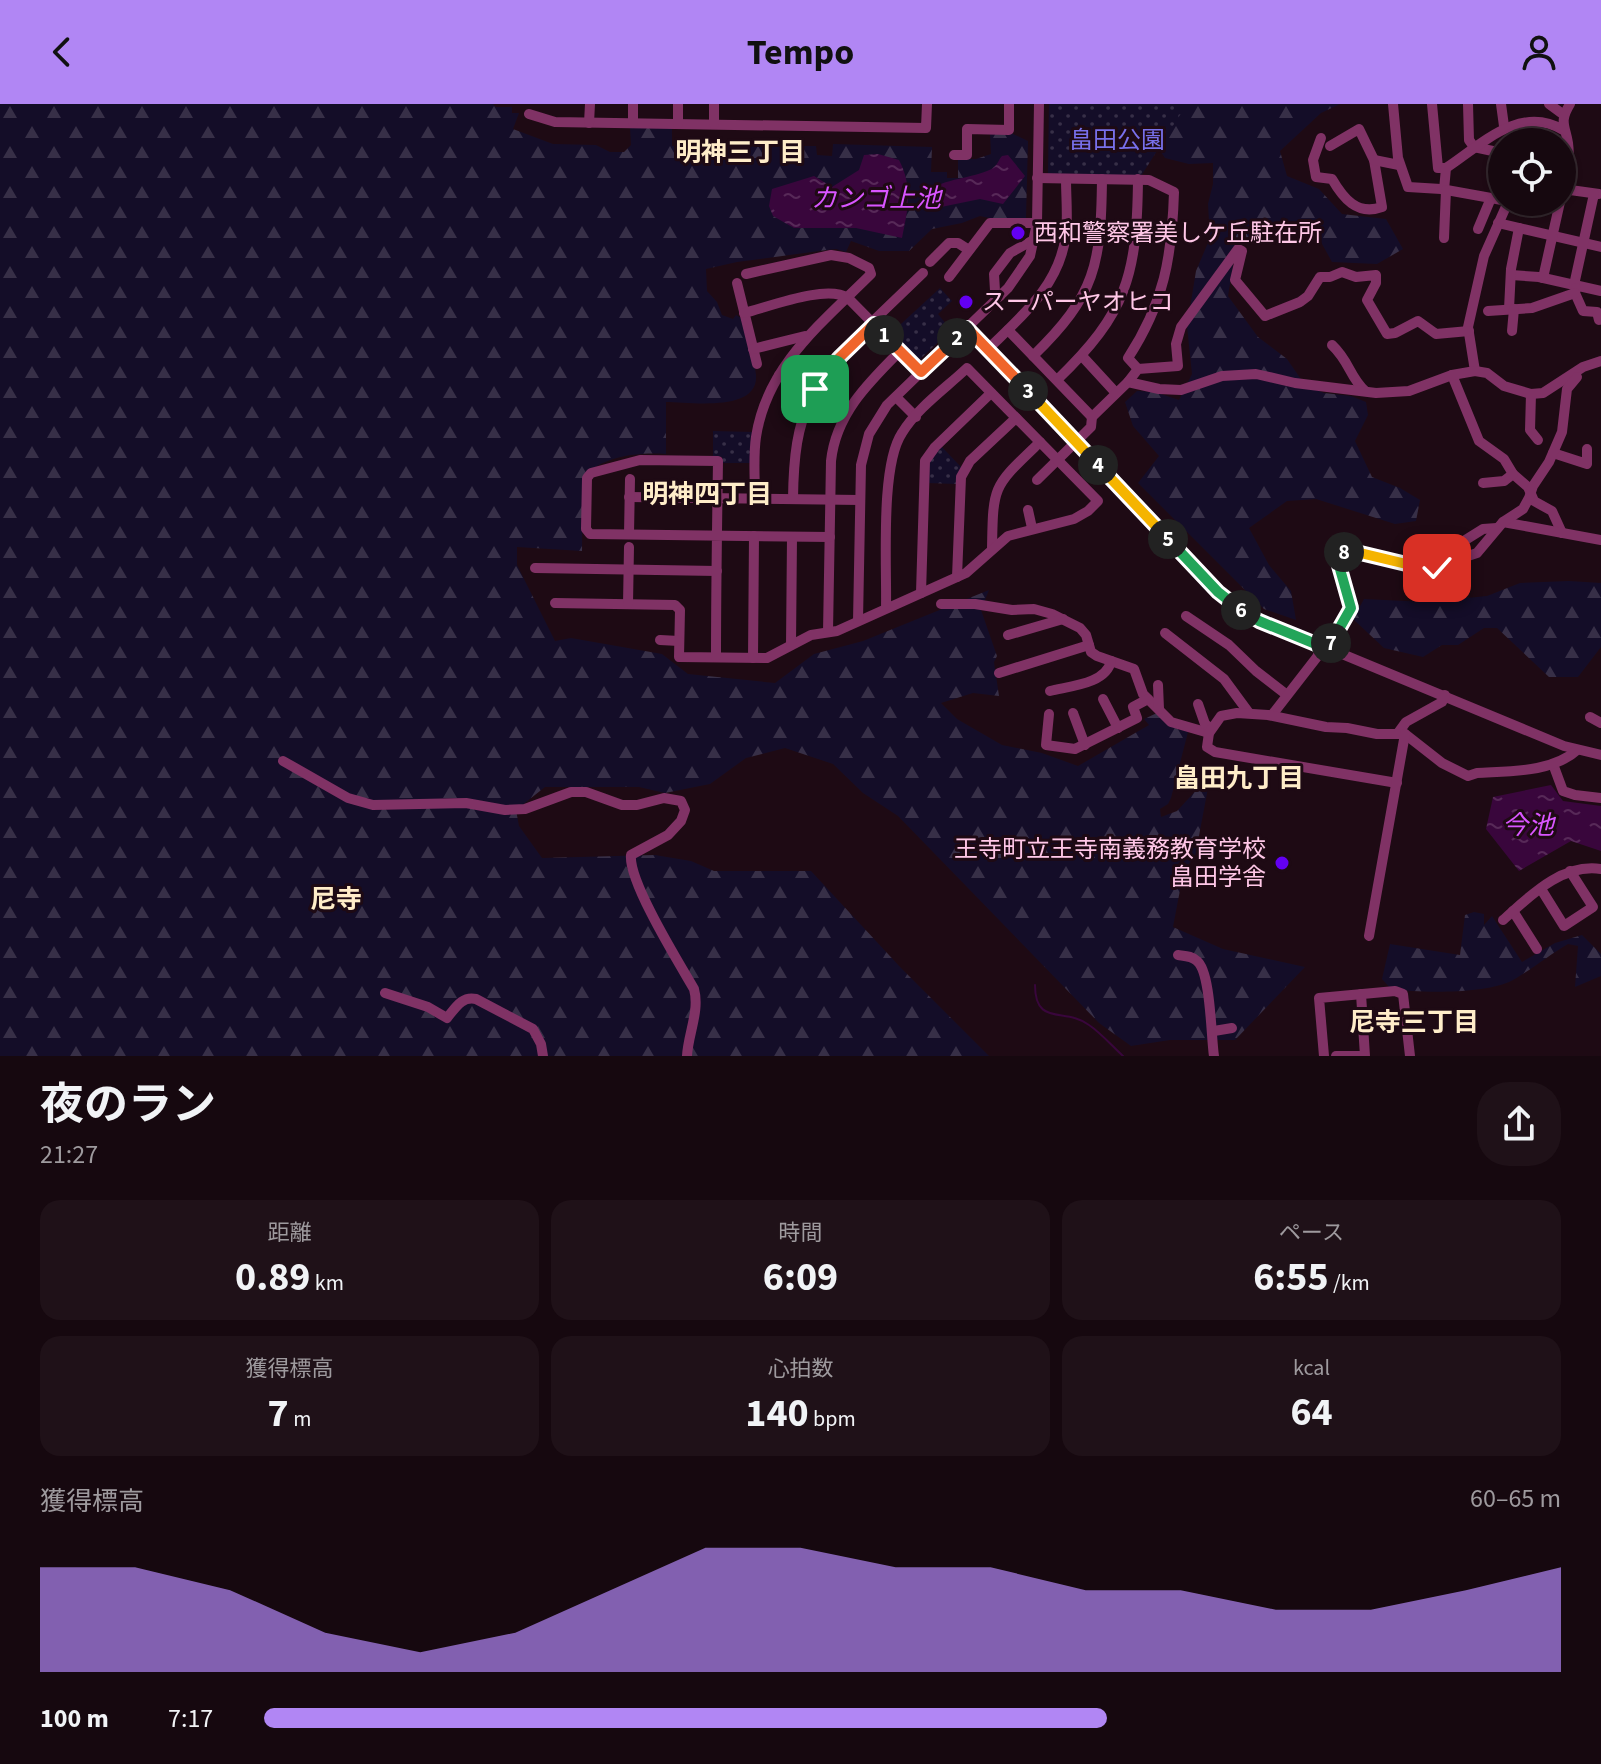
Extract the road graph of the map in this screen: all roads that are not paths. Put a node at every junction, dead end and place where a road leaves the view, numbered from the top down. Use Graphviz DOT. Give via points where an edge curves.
graph roads {
  1 [pos="590,104"];
  2 [pos="633,104"];
  3 [pos="678,104"];
  4 [pos="714,104"];
  5 [pos="927,104"];
  6 [pos="1009,104"];
  7 [pos="1039,104"];
  8 [pos="1393,104"];
  9 [pos="1432,104"];
  10 [pos="1468,104"];
  11 [pos="1501,104"];
  12 [pos="1549,104"];
  13 [pos="1570,104"];
  14 [pos="529,114"];
  15 [pos="1564,115"];
  16 [pos="589,123"];
  17 [pos="633,123"];
  18 [pos="678,124"];
  19 [pos="714,124"];
  20 [pos="1504,126"];
  21 [pos="1557,128"];
  22 [pos="1563,128"];
  23 [pos="1474,147"];
  24 [pos="1488,150"];
  25 [pos="954,155"];
  26 [pos="1374,160"];
  27 [pos="1399,165"];
  28 [pos="1446,168"];
  29 [pos="1037,178"];
  30 [pos="1066,179"];
  31 [pos="1102,179"];
  32 [pos="1138,179"];
  33 [pos="1445,190"];
  34 [pos="1576,192"];
  35 [pos="1598,194"];
  36 [pos="1488,197"];
  37 [pos="1488,213"];
  38 [pos="1503,216"];
  39 [pos="1557,216"];
  40 [pos="1037,223"];
  41 [pos="1498,223"];
  42 [pos="1519,228"];
  43 [pos="1478,229"];
  44 [pos="1552,235"];
  45 [pos="1444,238"];
  46 [pos="1035,239"];
  47 [pos="1583,242"];
  48 [pos="1601,247"];
  49 [pos="969,250"];
  50 [pos="1013,251"];
  51 [pos="930,262"];
  52 [pos="1027,262"];
  53 [pos="923,273"];
  54 [pos="746,274"];
  55 [pos="1511,275"];
  56 [pos="949,277"];
  57 [pos="1543,278"];
  58 [pos="737,283"];
  59 [pos="1575,288"];
  60 [pos="1601,291"];
  61 [pos="1000,296"];
  62 [pos="848,298"];
  63 [pos="1511,309"];
  64 [pos="1488,311"];
  65 [pos="744,313"];
  66 [pos="1599,320"];
  67 [pos="873,323"];
  68 [pos="967,328"];
  69 [pos="1008,330"];
  70 [pos="1469,331"];
  71 [pos="1512,331"];
  72 [pos="808,335"];
  73 [pos="1332,345"];
  74 [pos="753,349"];
  75 [pos="988,349"];
  76 [pos="900,351"];
  77 [pos="1033,356"];
  78 [pos="1082,356"];
  79 [pos="1601,361"];
  80 [pos="757,364"];
  81 [pos="1588,365"];
  82 [pos="1138,369"];
  83 [pos="1475,371"];
  84 [pos="921,372"];
  85 [pos="779,375"];
  86 [pos="1452,375"];
  87 [pos="1057,380"];
  88 [pos="1128,382"];
  89 [pos="1365,392"];
  90 [pos="991,393"];
  91 [pos="1116,393"];
  92 [pos="1531,394"];
  93 [pos="812,395"];
  94 [pos="896,397"];
  95 [pos="916,417"];
  96 [pos="1092,417"];
  97 [pos="1016,418"];
  98 [pos="1538,440"];
  99 [pos="1040,442"];
  100 [pos="1076,442"];
  101 [pos="1587,449"];
  102 [pos="1553,453"];
  103 [pos="1057,460"];
  104 [pos="1513,474"];
  105 [pos="630,479"];
  106 [pos="1037,480"];
  107 [pos="1483,483"];
  108 [pos="1531,492"];
  109 [pos="629,497"];
  110 [pos="717,498"];
  111 [pos="755,499"];
  112 [pos="793,499"];
  113 [pos="830,500"];
  114 [pos="860,500"];
  115 [pos="1028,510"];
  116 [pos="1500,525"];
  117 [pos="1032,528"];
  118 [pos="1562,533"];
  119 [pos="629,534"];
  120 [pos="717,535"];
  121 [pos="754,536"];
  122 [pos="792,537"];
  123 [pos="830,537"];
  124 [pos="1601,540"];
  125 [pos="1459,544"];
  126 [pos="629,547"];
  127 [pos="992,549"];
  128 [pos="535,568"];
  129 [pos="629,569"];
  130 [pos="717,571"];
  131 [pos="957,577"];
  132 [pos="921,593"];
  133 [pos="555,603"];
  134 [pos="628,604"];
  135 [pos="941,604"];
  136 [pos="886,608"];
  137 [pos="1186,616"];
  138 [pos="1064,619"];
  139 [pos="858,621"];
  140 [pos="828,632"];
  141 [pos="1165,633"];
  142 [pos="1008,635"];
  143 [pos="660,640"];
  144 [pos="679,641"];
  145 [pos="791,645"];
  146 [pos="1089,645"];
  147 [pos="1325,647"];
  148 [pos="716,657"];
  149 [pos="753,658"];
  150 [pos="1111,661"];
  151 [pos="999,673"];
  152 [pos="1158,685"];
  153 [pos="1050,691"];
  154 [pos="1287,695"];
  155 [pos="1445,695"];
  156 [pos="1103,699"];
  157 [pos="1148,699"];
  158 [pos="1198,704"];
  159 [pos="1159,709"];
  160 [pos="1073,713"];
  161 [pos="1249,713"];
  162 [pos="1049,714"];
  163 [pos="1272,715"];
  164 [pos="1118,728"];
  165 [pos="1210,730"];
  166 [pos="1402,734"];
  167 [pos="1085,745"];
  168 [pos="1601,745"];
  169 [pos="1577,750"];
  170 [pos="1596,755"];
  171 [pos="283,761"];
  172 [pos="1553,764"];
  173 [pos="1397,783"];
  174 [pos="1601,798"];
  175 [pos="1601,869"];
  176 [pos="1570,871"];
  177 [pos="1541,889"];
  178 [pos="1513,911"];
  179 [pos="1503,920"];
  180 [pos="1369,936"];
  181 [pos="1537,949"];
  182 [pos="1178,955"];
  183 [pos="385,993"];
  184 [pos="1361,994"];
  185 [pos="1232,1028"];
  186 [pos="1214,1031"];
  187 [pos="543,1056"];
  188 [pos="687,1056"];
  189 [pos="1214,1056"];
  190 [pos="1324,1056"];
  191 [pos="1336,1056"];
  192 [pos="1363,1056"];
  193 [pos="1410,1056"];
  1 -- 16 [label="street"];
  2 -- 17 [label="street"];
  3 -- 18 [label="street"];
  4 -- 19 [label="street"];
  5 -- 19 [label="street" via="926,128"];
  6 -- 25 [label="street" via="1009,130 967,129 967,155"];
  7 -- 29 [label="street"];
  8 -- 27 [label="street"];
  9 -- 28 [label="street" via="1438,168"];
  10 -- 23 [label="street"];
  11 -- 20 [label="street"];
  12 -- 15 [label="street"];
  13 -- 15 [label="street"];
  14 -- 16 [label="street" via="555,122"];
  15 -- 22 [label="street"];
  16 -- 17 [label="street"];
  17 -- 18 [label="street"];
  18 -- 19 [label="street"];
  20 -- 21 [label="street" via="1536,121"];
  20 -- 23 [label="street"];
  23 -- 24 [label="street"];
  23 -- 28 [label="street"];
  26 -- 26 [label="street" via="1382,207 1365,210 1345,199 1332,179 1316,177 1313,160 1325,142 1359,129"];
  26 -- 27 [label="street"];
  27 -- 33 [label="street" via="1408,187"];
  28 -- 33 [label="street"];
  29 -- 30 [label="street"];
  29 -- 40 [label="street"];
  30 -- 31 [label="street"];
  30 -- 69 [label="street" via="1059,261 1043,293"];
  31 -- 32 [label="street"];
  31 -- 77 [label="street" via="1101,234 1093,272 1069,317"];
  32 -- 78 [label="street" via="1137,237 1127,284 1106,327"];
  32 -- 82 [label="street" via="1174,192 1167,273 1155,309 1128,358"];
  33 -- 36 [label="street"];
  33 -- 45 [label="street"];
  34 -- 35 [label="street"];
  35 -- 47 [label="street"];
  37 -- 43 [label="street"];
  38 -- 41 [label="street"];
  39 -- 44 [label="street"];
  40 -- 46 [label="street"];
  40 -- 49 [label="street" via="990,223"];
  41 -- 42 [label="street"];
  41 -- 70 [label="street" via="1484,256"];
  42 -- 44 [label="street"];
  42 -- 55 [label="street"];
  44 -- 47 [label="street"];
  44 -- 57 [label="street"];
  46 -- 50 [label="street"];
  46 -- 52 [label="street"];
  47 -- 48 [label="street"];
  47 -- 59 [label="street"];
  49 -- 51 [label="street" via="949,243"];
  49 -- 56 [label="street"];
  50 -- 52 [label="street"];
  50 -- 61 [label="street" via="992,278"];
  52 -- 61 [label="street"];
  53 -- 67 [label="street"];
  54 -- 62 [label="street" via="825,255 842,256 869,268 871,274"];
  55 -- 57 [label="street"];
  55 -- 63 [label="street"];
  57 -- 59 [label="street"];
  58 -- 65 [label="street"];
  59 -- 60 [label="street"];
  59 -- 63 [label="street" via="1544,306"];
  59 -- 66 [label="street" via="1583,311 1597,312"];
  61 -- 68 [label="street"];
  62 -- 65 [label="street" via="826,292"];
  62 -- 67 [label="street"];
  62 -- 72 [label="street"];
  63 -- 64 [label="street"];
  63 -- 71 [label="street"];
  65 -- 74 [label="street"];
  67 -- 76 [label="street"];
  67 -- 93 [label="street"];
  68 -- 75 [label="street"];
  68 -- 84 [label="street"];
  69 -- 75 [label="street"];
  69 -- 77 [label="street"];
  70 -- 82 [label="street" via="1436,334 1418,321 1387,334 1367,300 1376,275 1342,272 1320,277 1303,300 1265,316 1235,280 1242,251 1238,249 1181,327 1178,366"];
  70 -- 83 [label="street"];
  72 -- 74 [label="street"];
  72 -- 85 [label="street"];
  73 -- 89 [label="street"];
  74 -- 80 [label="street"];
  75 -- 100 [label="street"];
  76 -- 84 [label="street"];
  76 -- 113 [label="street" via="863,389 841,422 832,453"];
  77 -- 87 [label="street"];
  78 -- 87 [label="street"];
  78 -- 91 [label="street"];
  79 -- 81 [label="street"];
  81 -- 92 [label="street" via="1543,393"];
  81 -- 102 [label="street" via="1568,384 1563,427"];
  82 -- 88 [label="street"];
  83 -- 86 [label="street"];
  83 -- 92 [label="street"];
  84 -- 94 [label="street"];
  85 -- 93 [label="street"];
  85 -- 111 [label="street" via="757,434"];
  86 -- 89 [label="street" via="1409,391"];
  86 -- 104 [label="street" via="1479,441 1500,454"];
  87 -- 96 [label="street"];
  88 -- 89 [label="street" via="1181,390 1222,376 1256,374"];
  88 -- 91 [label="street"];
  90 -- 95 [label="street" via="967,368"];
  90 -- 97 [label="street"];
  90 -- 132 [label="street" via="925,461"];
  91 -- 96 [label="street"];
  92 -- 98 [label="street" via="1530,430"];
  93 -- 112 [label="street" via="794,450"];
  94 -- 95 [label="street"];
  94 -- 114 [label="street" via="866,441"];
  95 -- 136 [label="street" via="900,436 890,461"];
  96 -- 100 [label="street" via="1091,427"];
  97 -- 99 [label="street"];
  97 -- 131 [label="street" via="970,461 961,477"];
  99 -- 103 [label="street"];
  99 -- 127 [label="street" via="995,492"];
  100 -- 103 [label="street"];
  100 -- 147 [label="street" via="1228,601 1259,621"];
  101 -- 102 [label="street" via="1587,464"];
  102 -- 108 [label="street"];
  103 -- 106 [label="street"];
  103 -- 117 [label="street" via="1098,501 1074,519"];
  104 -- 107 [label="street" via="1504,481"];
  104 -- 108 [label="street"];
  105 -- 109 [label="street"];
  108 -- 116 [label="street" via="1523,509"];
  108 -- 118 [label="street" via="1534,501 1552,511"];
  109 -- 110 [label="street"];
  109 -- 119 [label="street"];
  110 -- 111 [label="street"];
  110 -- 119 [label="street" via="718,461 640,460 591,473 586,529 590,534"];
  110 -- 120 [label="street"];
  111 -- 112 [label="street"];
  112 -- 113 [label="street"];
  113 -- 114 [label="street"];
  113 -- 123 [label="street"];
  114 -- 139 [label="street"];
  115 -- 117 [label="street"];
  116 -- 118 [label="street"];
  116 -- 125 [label="street"];
  116 -- 147 [label="street" via="1477,553 1437,568 1352,551 1340,554 1351,608"];
  117 -- 127 [label="street" via="1008,536"];
  118 -- 124 [label="street"];
  119 -- 120 [label="street"];
  120 -- 121 [label="street"];
  120 -- 130 [label="street"];
  121 -- 122 [label="street"];
  121 -- 149 [label="street"];
  122 -- 123 [label="street"];
  122 -- 145 [label="street"];
  123 -- 140 [label="street"];
  126 -- 129 [label="street"];
  127 -- 131 [label="street"];
  128 -- 129 [label="street"];
  129 -- 130 [label="street"];
  129 -- 134 [label="street"];
  130 -- 148 [label="street"];
  131 -- 132 [label="street"];
  132 -- 136 [label="street"];
  133 -- 134 [label="street"];
  134 -- 144 [label="street" via="675,605 680,610"];
  135 -- 138 [label="street" via="1034,609"];
  136 -- 139 [label="street"];
  137 -- 154 [label="street"];
  138 -- 142 [label="street"];
  138 -- 146 [label="street" via="1080,628"];
  139 -- 140 [label="street"];
  140 -- 145 [label="street"];
  141 -- 161 [label="street" via="1218,674"];
  143 -- 144 [label="street"];
  144 -- 148 [label="street" via="679,657"];
  145 -- 149 [label="street" via="767,658"];
  146 -- 150 [label="street" via="1091,652"];
  146 -- 151 [label="street"];
  147 -- 154 [label="street"];
  147 -- 155 [label="street"];
  148 -- 149 [label="street"];
  150 -- 153 [label="street" via="1099,678"];
  150 -- 157 [label="street" via="1134,669"];
  152 -- 159 [label="street"];
  154 -- 163 [label="street"];
  155 -- 166 [label="street" via="1442,702 1406,722"];
  155 -- 169 [label="street"];
  156 -- 164 [label="street"];
  157 -- 159 [label="street"];
  157 -- 164 [label="street" via="1133,707 1137,718"];
  158 -- 165 [label="street"];
  159 -- 165 [label="street" via="1177,725"];
  160 -- 167 [label="street"];
  161 -- 163 [label="street"];
  161 -- 165 [label="street" via="1221,716"];
  162 -- 167 [label="street" via="1046,745"];
  163 -- 166 [label="street" via="1315,726"];
  164 -- 167 [label="street"];
  165 -- 173 [label="street" via="1209,750"];
  166 -- 172 [label="street" via="1468,776"];
  166 -- 173 [label="street"];
  168 -- 170 [label="street"];
  169 -- 170 [label="street"];
  169 -- 172 [label="street"];
  171 -- 188 [label="street" via="348,798 373,805 466,803 525,809 571,792 622,805 664,798 681,801 685,810 675,829 631,855 630,861 696,998"];
  172 -- 174 [label="street" via="1563,791"];
  173 -- 180 [label="street"];
  175 -- 176 [label="street"];
  176 -- 177 [label="street"];
  176 -- 177 [label="street" via="1593,907 1564,926"];
  177 -- 178 [label="street"];
  178 -- 179 [label="street"];
  178 -- 181 [label="street"];
  182 -- 186 [label="street" via="1202,967"];
  183 -- 187 [label="street" via="447,1018 462,1000 476,999 533,1029"];
  184 -- 190 [label="street" via="1319,998"];
  184 -- 192 [label="street"];
  184 -- 193 [label="street" via="1403,994"];
  185 -- 186 [label="street"];
  186 -- 189 [label="street"];
  191 -- 192 [label="street"];
}
